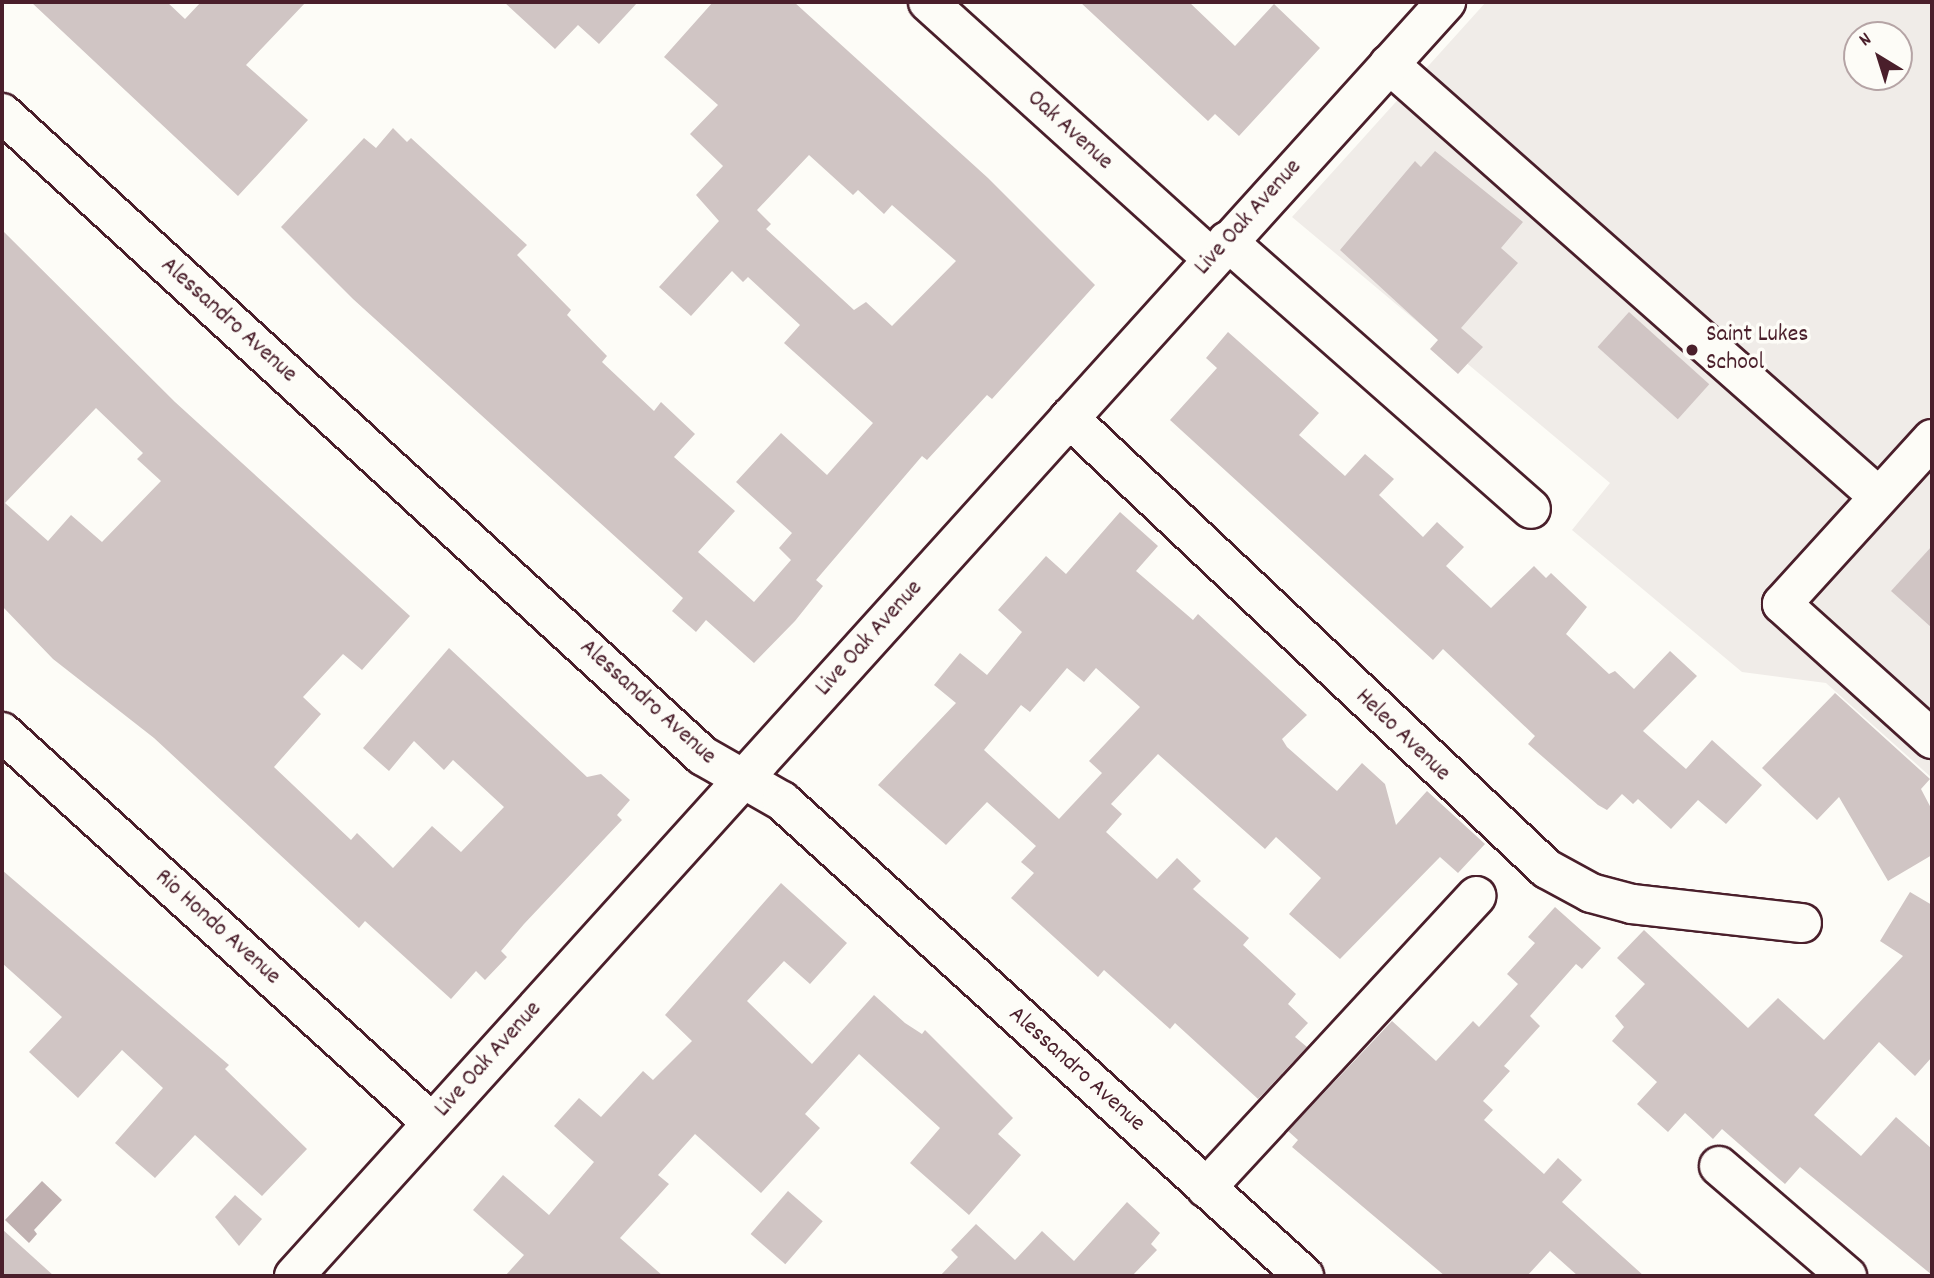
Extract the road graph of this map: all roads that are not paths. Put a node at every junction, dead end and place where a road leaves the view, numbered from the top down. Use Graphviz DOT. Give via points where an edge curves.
graph roads {
  1 [pos="928,2"];
  2 [pos="1446,2"];
  3 [pos="1389,64"];
  4 [pos="2,113"];
  5 [pos="1220,250"];
  6 [pos="1069,418"];
  7 [pos="1932,439"];
  8 [pos="1878,496"];
  9 [pos="1531,509"];
  10 [pos="2,732"];
  11 [pos="1932,739"];
  12 [pos="740,780"];
  13 [pos="1476,896"];
  14 [pos="1802,923"];
  15 [pos="432,1123"];
  16 [pos="1719,1166"];
  17 [pos="1206,1188"];
  18 [pos="1292,1272"];
  19 [pos="294,1276"];
  20 [pos="1847,1276"];
  1 -- 5 [label="street, Oak Avenue"];
  2 -- 3 [label="street, Live Oak Avenue"];
  3 -- 5 [label="street, Live Oak Avenue"];
  3 -- 8 [label="street"];
  4 -- 12 [label="street, Alessandro Avenue" via="704,756"];
  5 -- 6 [label="street, Live Oak Avenue"];
  5 -- 9 [label="street, Oak Avenue"];
  6 -- 12 [label="street, Live Oak Avenue"];
  6 -- 14 [label="street, Heleo Avenue" via="1547,869 1591,893 1632,904"];
  7 -- 8 [label="street"];
  8 -- 11 [label="street" via="1782,604"];
  10 -- 15 [label="street, Rio Hondo Avenue"];
  12 -- 15 [label="street, Live Oak Avenue"];
  12 -- 17 [label="street, Alessandro Avenue" via="782,801"];
  13 -- 17 [label="street"];
  15 -- 19 [label="street, Live Oak Avenue"];
  16 -- 20 [label="street"];
  17 -- 18 [label="street, Alessandro Avenue"];
}
